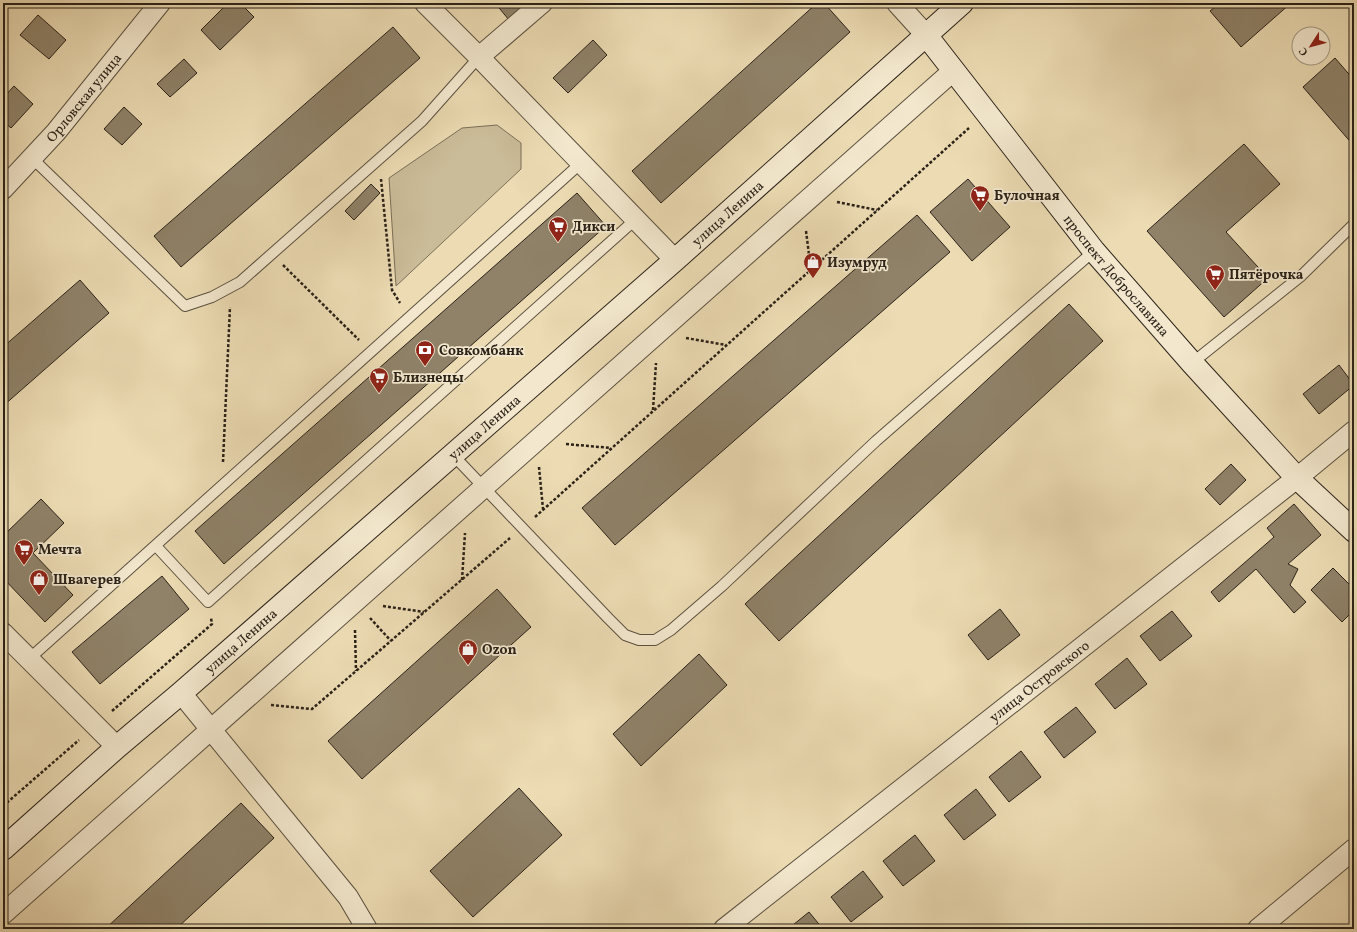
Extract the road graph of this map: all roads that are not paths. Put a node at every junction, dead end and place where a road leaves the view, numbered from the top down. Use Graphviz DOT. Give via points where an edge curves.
graph roads {
  1 [pos="160,3"];
  2 [pos="425,3"];
  3 [pos="542,3"];
  4 [pos="897,3"];
  5 [pos="962,3"];
  6 [pos="926,35"];
  7 [pos="479,57"];
  8 [pos="953,70"];
  9 [pos="32,158"];
  10 [pos="581,163"];
  11 [pos="3,189"];
  12 [pos="636,219"];
  13 [pos="1354,224"];
  14 [pos="1094,251"];
  15 [pos="675,260"];
  16 [pos="1192,363"];
  17 [pos="1354,431"];
  18 [pos="453,455"];
  19 [pos="1297,478"];
  20 [pos="484,487"];
  21 [pos="1354,531"];
  22 [pos="156,546"];
  23 [pos="3,633"];
  24 [pos="29,659"];
  25 [pos="181,693"];
  26 [pos="210,729"];
  27 [pos="117,747"];
  28 [pos="3,849"];
  29 [pos="1354,849"];
  30 [pos="3,914"];
  31 [pos="367,929"];
  32 [pos="724,929"];
  33 [pos="1258,929"];
  1 -- 9 [label="street, Орловская улица"];
  2 -- 7 [label="street"];
  3 -- 7 [label="street"];
  4 -- 6 [label="street, проспект Доброславина"];
  5 -- 6 [label="main road, улица Ленина"];
  6 -- 8 [label="main road, проспект Доброславина"];
  6 -- 15 [label="main road, улица Ленина"];
  7 -- 9 [label="lane" via="422,120 240,282 212,297 184,306"];
  7 -- 10 [label="street"];
  8 -- 14 [label="main road, проспект Доброславина"];
  8 -- 20 [label="street"];
  9 -- 11 [label="street, Орловская улица"];
  10 -- 12 [label="street"];
  10 -- 22 [label="lane"];
  12 -- 15 [label="street"];
  12 -- 22 [label="lane" via="208,602"];
  13 -- 16 [label="lane" via="1302,276"];
  14 -- 16 [label="main road, проспект Доброславина"];
  14 -- 20 [label="lane" via="876,441 722,586 671,630 655,640 639,640 625,635"];
  15 -- 18 [label="main road, улица Ленина"];
  16 -- 19 [label="main road, проспект Доброславина"];
  17 -- 19 [label="street, улица Островского"];
  18 -- 20 [label="lane"];
  18 -- 25 [label="main road, улица Ленина"];
  19 -- 21 [label="main road, проспект Доброславина"];
  19 -- 32 [label="street, улица Островского"];
  20 -- 26 [label="street"];
  22 -- 24 [label="lane"];
  23 -- 24 [label="street"];
  24 -- 27 [label="street"];
  25 -- 26 [label="street"];
  25 -- 27 [label="main road, улица Ленина"];
  26 -- 30 [label="street"];
  26 -- 31 [label="street" via="348,897"];
  27 -- 28 [label="main road, улица Ленина"];
  29 -- 33 [label="street"];
}
